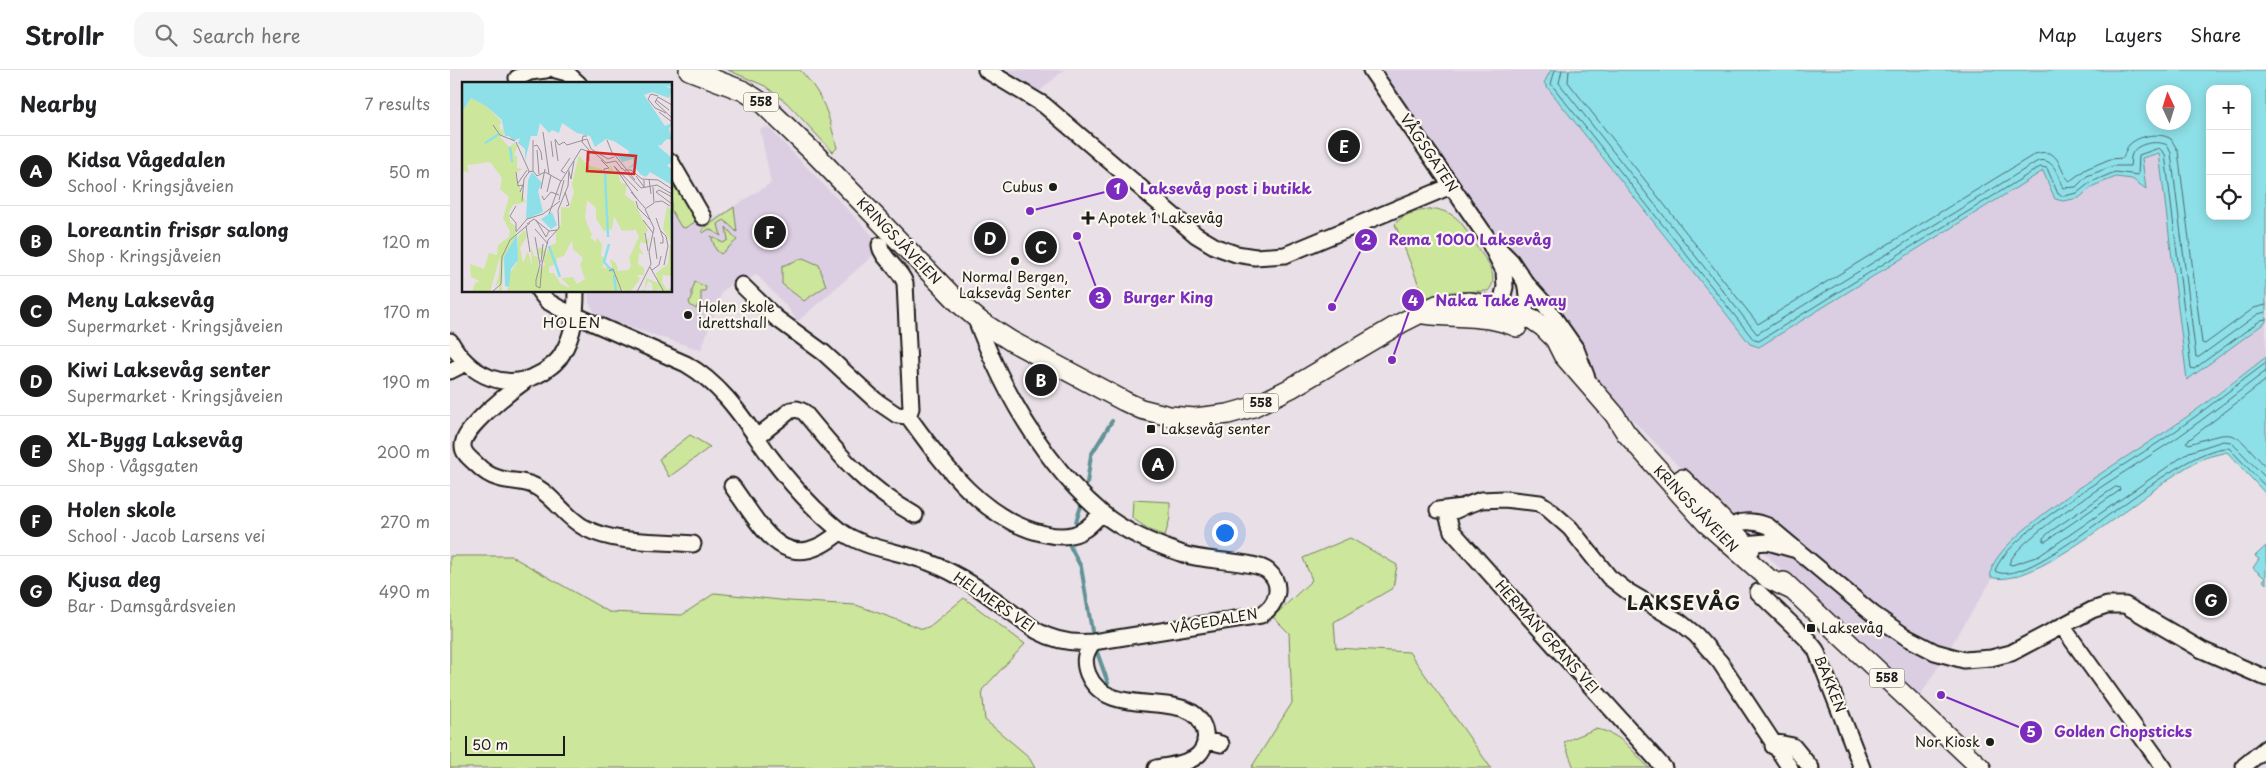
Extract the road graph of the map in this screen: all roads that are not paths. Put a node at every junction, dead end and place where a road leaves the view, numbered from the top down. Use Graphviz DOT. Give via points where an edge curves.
graph roads {
  1 [pos="546,70"];
  2 [pos="556,70"];
  3 [pos="689,70"];
  4 [pos="986,70"];
  5 [pos="1371,70"];
  6 [pos="517,77"];
  7 [pos="577,82"];
  8 [pos="672,164"];
  9 [pos="1451,186"];
  10 [pos="703,217"];
  11 [pos="1486,236"];
  12 [pos="880,244"];
  13 [pos="1525,282"];
  14 [pos="742,285"];
  15 [pos="540,292"];
  16 [pos="576,292"];
  17 [pos="576,315"];
  18 [pos="1510,315"];
  19 [pos="975,316"];
  20 [pos="450,341"];
  21 [pos="1011,341"];
  22 [pos="466,363"];
  23 [pos="997,368"];
  24 [pos="450,371"];
  25 [pos="496,380"];
  26 [pos="525,381"];
  27 [pos="1589,384"];
  28 [pos="499,402"];
  29 [pos="908,416"];
  30 [pos="757,437"];
  31 [pos="732,486"];
  32 [pos="1462,507"];
  33 [pos="1438,510"];
  34 [pos="1102,513"];
  35 [pos="915,515"];
  36 [pos="841,531"];
  37 [pos="1735,540"];
  38 [pos="693,544"];
  39 [pos="1793,549"];
  40 [pos="1758,592"];
  41 [pos="2062,626"];
  42 [pos="1092,642"];
  43 [pos="2266,678"];
  44 [pos="1204,740"];
  45 [pos="1773,742"];
  46 [pos="1221,744"];
  47 [pos="2266,748"];
  48 [pos="2244,766"];
  49 [pos="1156,768"];
  50 [pos="1664,768"];
  51 [pos="1779,768"];
  52 [pos="1790,768"];
  53 [pos="1811,768"];
  54 [pos="1862,768"];
  55 [pos="1981,768"];
  56 [pos="2164,768"];
  1 -- 6 [label="street"];
  2 -- 7 [label="street"];
  3 -- 19 [label="main road, KRINGSJÅVEIEN / 558" via="744,91 761,102 960,305"];
  4 -- 9 [label="street" via="1044,105 1196,235 1236,254 1255,257 1286,255"];
  5 -- 9 [label="street, VÅGSGATEN"];
  8 -- 10 [label="street"];
  9 -- 11 [label="street, VÅGSGATEN"];
  11 -- 13 [label="street, VÅGSGATEN" via="1511,261"];
  11 -- 18 [label="street, VÅGSGATEN" via="1504,271"];
  12 -- 29 [label="street, KRINGSJÅVEIEN" via="884,255 906,282 912,408"];
  13 -- 18 [label="street" via="1528,301"];
  13 -- 27 [label="street, VÅGSGATEN" via="1576,349"];
  14 -- 29 [label="street" via="776,318 824,353 875,400 898,415"];
  15 -- 17 [label="street, HELMERS VEI" via="547,301"];
  16 -- 17 [label="street"];
  17 -- 26 [label="street" via="570,339 561,356 551,366"];
  17 -- 30 [label="street, HELMERS VEI" via="703,374 732,402"];
  18 -- 21 [label="main road, KRINGSJÅVEIEN / 558" via="1484,303 1437,305 1253,407 1195,418 1141,409"];
  18 -- 27 [label="main road, KRINGSJÅVEIEN / 558" via="1543,327"];
  19 -- 21 [label="main road, KRINGSJÅVEIEN / 558"];
  19 -- 23 [label="street, VÅGEDALEN"];
  20 -- 22 [label="street"];
  21 -- 23 [label="street" via="999,358"];
  22 -- 24 [label="street"];
  22 -- 25 [label="street"];
  23 -- 34 [label="street, VÅGEDALEN" via="1042,447 1061,472"];
  25 -- 26 [label="street"];
  25 -- 28 [label="street"];
  26 -- 28 [label="street"];
  27 -- 37 [label="main road, KRINGSJÅVEIEN / 558" via="1614,414 1640,432"];
  28 -- 38 [label="street" via="465,437 465,453 481,468 498,478 532,485 574,521 599,533 652,542"];
  29 -- 34 [label="street" via="936,454 987,507 1020,527 1057,537 1073,535 1084,530"];
  30 -- 35 [label="street" via="791,410 804,412 862,478 889,500"];
  30 -- 36 [label="street, HELMERS VEI" via="782,472 817,511"];
  31 -- 36 [label="street" via="767,534 786,547 808,552"];
  32 -- 33 [label="street"];
  32 -- 45 [label="street" via="1481,500 1504,499 1540,503 1546,507 1570,528 1609,577 1696,635 1720,662"];
  32 -- 50 [label="street, HERMAN GRANS VEI" via="1450,513 1448,518 1452,531"];
  34 -- 42 [label="street, VÅGEDALEN" via="1153,543 1189,556 1259,566 1274,578 1277,589 1276,600 1261,615"];
  36 -- 42 [label="street, HELMERS VEI" via="874,546 929,562 966,580 1048,637 1077,643"];
  37 -- 39 [label="street" via="1768,542"];
  37 -- 39 [label="street" via="1744,522 1760,523 1775,530"];
  37 -- 55 [label="main road, KRINGSJÅVEIEN / 558" via="1769,579 1792,590"];
  39 -- 41 [label="street" via="1873,614 1935,652 1964,660 1991,658 2032,644"];
  40 -- 54 [label="street, BAKKEN" via="1816,650"];
  41 -- 43 [label="street" via="2107,605 2125,605 2202,650"];
  41 -- 56 [label="street"];
  42 -- 44 [label="street" via="1085,658 1086,668 1099,689 1126,701 1186,709 1199,718 1204,727"];
  44 -- 46 [label="street"];
  44 -- 49 [label="street" via="1199,754 1178,764"];
  45 -- 51 [label="street"];
  45 -- 52 [label="street"];
  45 -- 53 [label="street" via="1793,746"];
  47 -- 48 [label="street"];
}
